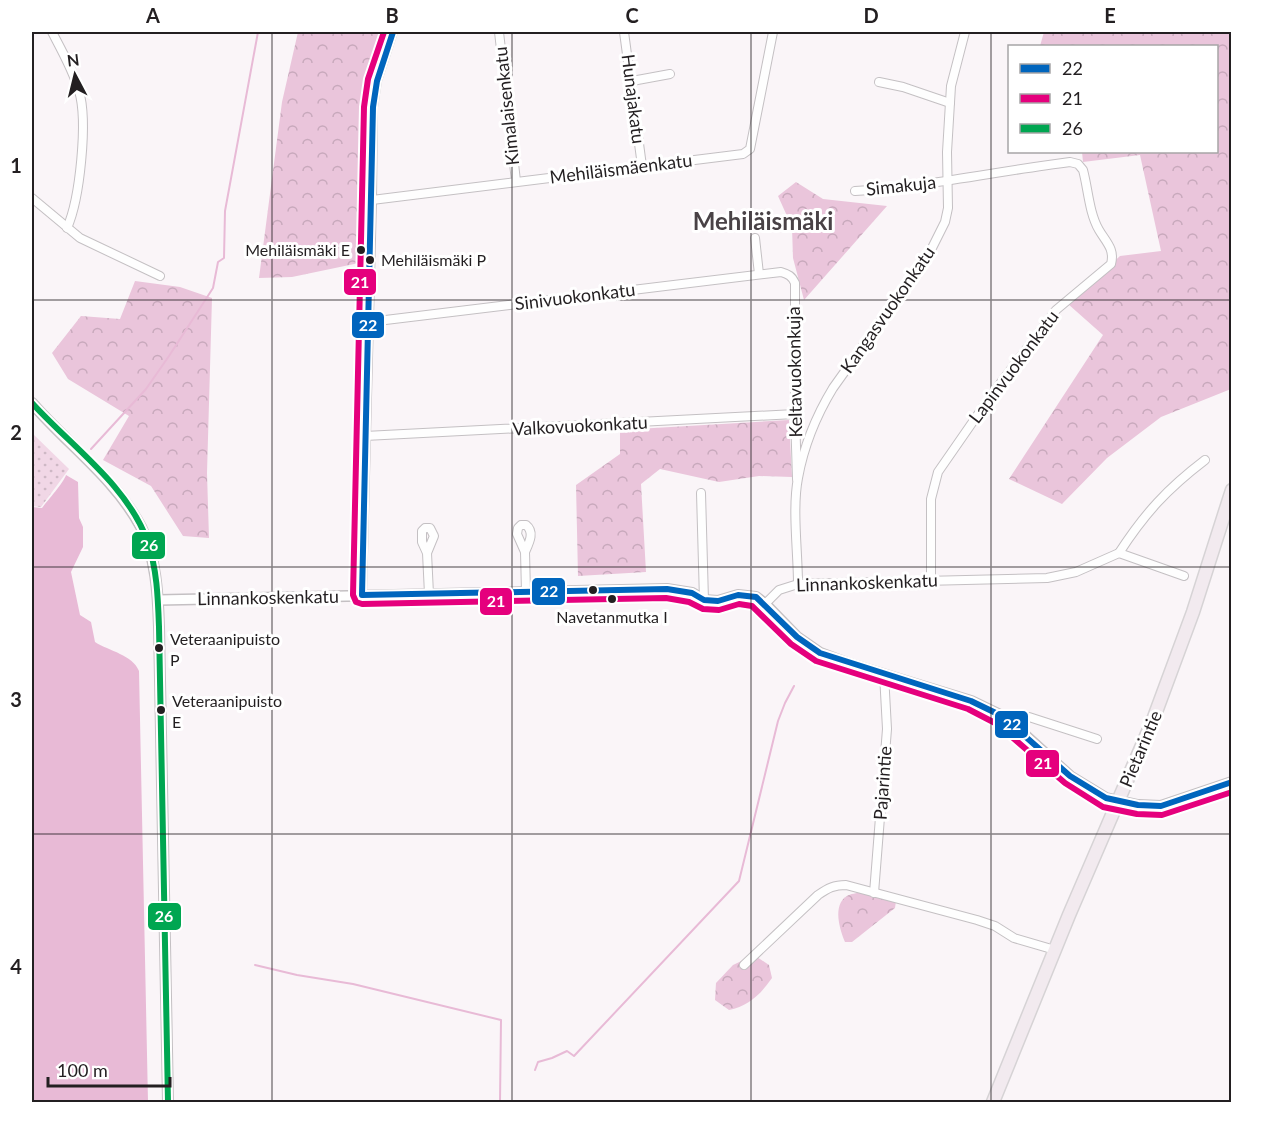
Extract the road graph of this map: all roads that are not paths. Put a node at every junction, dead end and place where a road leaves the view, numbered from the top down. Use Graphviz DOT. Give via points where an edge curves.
graph roads {
  1 [pos="52,32"];
  2 [pos="393,32"];
  3 [pos="499,32"];
  4 [pos="624,32"];
  5 [pos="773,32"];
  6 [pos="964,32"];
  7 [pos="670,74"];
  8 [pos="632,81"];
  9 [pos="879,82"];
  10 [pos="950,103"];
  11 [pos="642,166"];
  12 [pos="516,182"];
  13 [pos="948,182"];
  14 [pos="855,191"];
  15 [pos="32,198"];
  16 [pos="372,200"];
  17 [pos="67,228"];
  18 [pos="755,238"];
  19 [pos="781,272"];
  20 [pos="759,274"];
  21 [pos="160,276"];
  22 [pos="369,322"];
  23 [pos="32,403"];
  24 [pos="795,414"];
  25 [pos="365,436"];
  26 [pos="1205,460"];
  27 [pos="797,479"];
  28 [pos="1232,489"];
  29 [pos="701,493"];
  30 [pos="525,552"];
  31 [pos="427,553"];
  32 [pos="1119,553"];
  33 [pos="1184,576"];
  34 [pos="931,581"];
  35 [pos="798,584"];
  36 [pos="526,592"];
  37 [pos="429,594"];
  38 [pos="362,595"];
  39 [pos="158,600"];
  40 [pos="704,600"];
  41 [pos="765,604"];
  42 [pos="884,674"];
  43 [pos="1016,727"];
  44 [pos="1097,739"];
  45 [pos="1232,782"];
  46 [pos="1119,802"];
  47 [pos="874,892"];
  48 [pos="1055,950"];
  49 [pos="744,965"];
  50 [pos="168,1102"];
  51 [pos="993,1102"];
  1 -- 17 [label="street" via="82,106 76,198"];
  2 -- 16 [label="street" via="375,92"];
  3 -- 12 [label="street, Kimalaisenkatu"];
  4 -- 8 [label="street, Hunajakatu"];
  5 -- 11 [label="street, Mehiläismäenkatu" via="747,152"];
  6 -- 10 [label="street, Kangasvuokonkatu"];
  7 -- 8 [label="street"];
  8 -- 11 [label="street, Hunajakatu"];
  9 -- 10 [label="street"];
  10 -- 13 [label="street, Kangasvuokonkatu"];
  11 -- 12 [label="street, Mehiläismäenkatu"];
  12 -- 16 [label="street, Mehiläismäenkatu"];
  13 -- 14 [label="street, Simakuja"];
  13 -- 27 [label="street, Kangasvuokonkatu" via="945,222 930,252 820,409"];
  13 -- 34 [label="street, Lapinvuokonkatu" via="1030,167 1078,164 1083,170 1095,222 1113,258 1111,264 1056,309 938,472 931,499"];
  15 -- 17 [label="street"];
  16 -- 22 [label="street"];
  17 -- 21 [label="street" via="96,248"];
  18 -- 20 [label="street"];
  19 -- 20 [label="street, Sinivuokonkatu"];
  19 -- 24 [label="street, Keltavuokonkuja" via="795,283"];
  20 -- 22 [label="street, Sinivuokonkatu"];
  22 -- 25 [label="street"];
  23 -- 39 [label="street" via="126,504 147,543"];
  24 -- 25 [label="street, Valkovuokonkatu"];
  24 -- 27 [label="street, Keltavuokonkuja"];
  25 -- 38 [label="street"];
  26 -- 32 [label="street" via="1154,504"];
  27 -- 35 [label="street, Kangasvuokonkatu"];
  28 -- 46 [label="main road, Pietarintie" via="1174,666"];
  29 -- 40 [label="street"];
  30 -- 36 [label="street"];
  31 -- 37 [label="street"];
  32 -- 33 [label="street"];
  32 -- 34 [label="street, Linnankoskenkatu" via="1062,576"];
  34 -- 35 [label="street, Linnankoskenkatu"];
  35 -- 41 [label="street, Linnankoskenkatu" via="779,590"];
  36 -- 37 [label="street, Linnankoskenkatu"];
  36 -- 40 [label="street, Linnankoskenkatu" via="667,589 692,593"];
  37 -- 38 [label="street, Linnankoskenkatu"];
  38 -- 39 [label="street, Linnankoskenkatu"];
  39 -- 50 [label="street"];
  40 -- 41 [label="street, Linnankoskenkatu" via="747,594"];
  41 -- 42 [label="street" via="814,649"];
  42 -- 43 [label="street" via="971,700"];
  42 -- 47 [label="street, Pajarintie" via="887,729"];
  43 -- 44 [label="street" via="1024,717 1029,717"];
  43 -- 46 [label="street" via="1070,776 1088,789"];
  45 -- 46 [label="street" via="1161,806"];
  46 -- 48 [label="main road, Pietarintie"];
  47 -- 48 [label="street" via="987,923 1014,938"];
  47 -- 49 [label="street" via="846,885 829,887"];
  48 -- 51 [label="main road, Pietarintie"];
}
